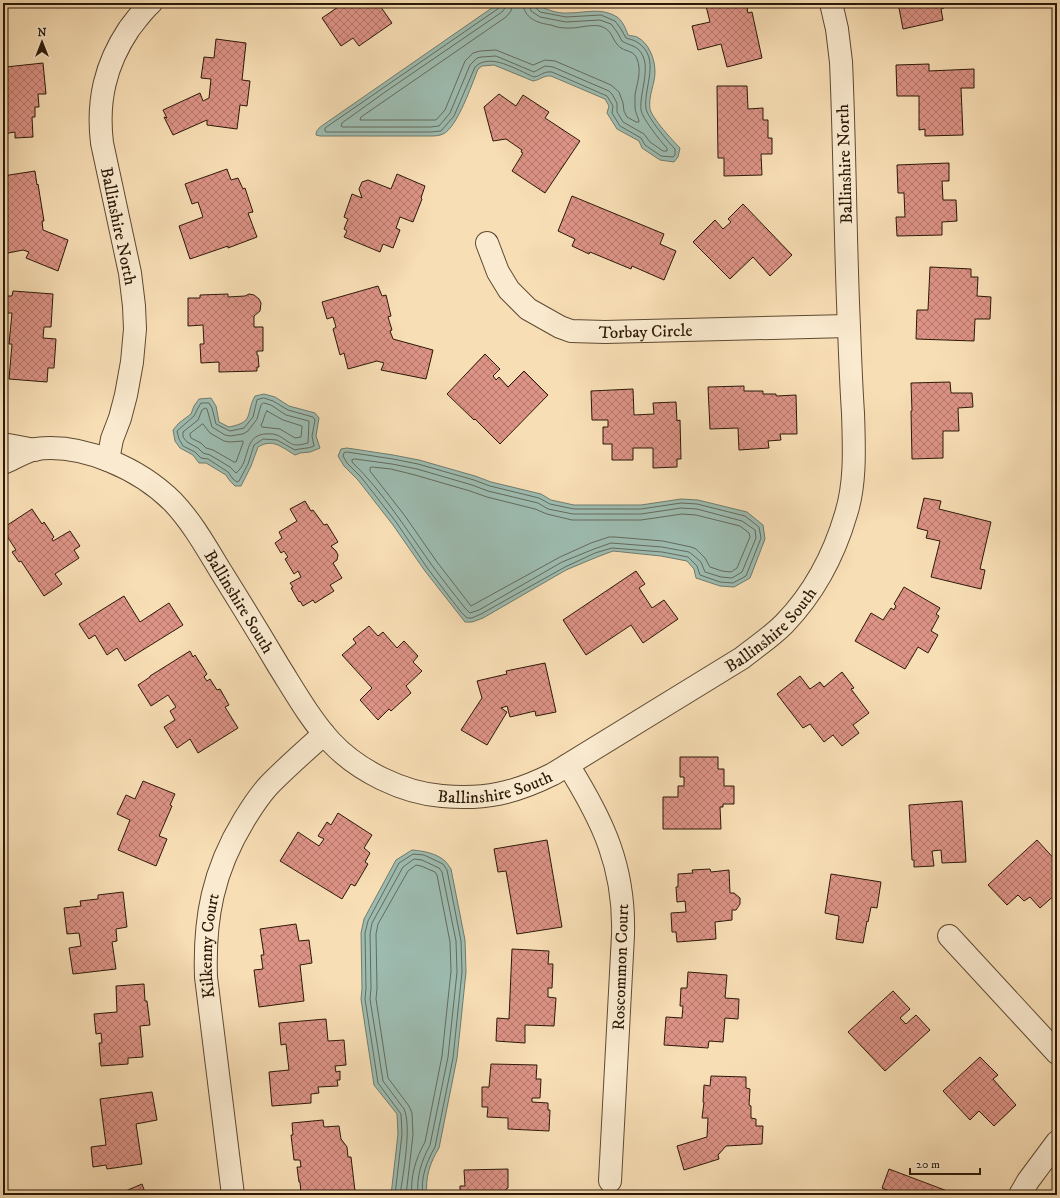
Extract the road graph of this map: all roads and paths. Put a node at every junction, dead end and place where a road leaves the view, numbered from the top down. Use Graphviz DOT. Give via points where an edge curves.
graph roads {
  1 [pos="151,3"];
  2 [pos="831,3"];
  3 [pos="487,243"];
  4 [pos="848,326"];
  5 [pos="3,444"];
  6 [pos="35,450"];
  7 [pos="108,460"];
  8 [pos="3,463"];
  9 [pos="324,734"];
  10 [pos="568,765"];
  11 [pos="949,936"];
  12 [pos="1057,1052"];
  13 [pos="1057,1142"];
  14 [pos="610,1181"];
  15 [pos="233,1195"];
  16 [pos="1020,1195"];
  1 -- 7 [label="street, Ballinshire North" via="116,49 105,80 101,107 102,143 130,273 135,329 126,395"];
  2 -- 4 [label="street, Ballinshire North" via="841,62"];
  3 -- 4 [label="street, Torbay Circle" via="498,272 509,290 528,309 560,327 572,330 605,332"];
  4 -- 10 [label="street, Ballinshire South" via="854,448 853,479 841,532 828,563 811,591 784,624 742,658"];
  5 -- 6 [label="street"];
  6 -- 7 [label="street, Ballinshire South" via="64,449"];
  6 -- 8 [label="street, Ballinshire South"];
  7 -- 9 [label="street, Ballinshire South" via="147,481 173,502 200,537 305,709"];
  9 -- 10 [label="street, Ballinshire South" via="357,764 400,787 437,796 491,796 513,791 534,784"];
  9 -- 15 [label="street, Kilkenny Court" via="270,784 250,810 226,853 211,900 206,932 206,977"];
  10 -- 14 [label="street, Roscommon Court" via="590,800 611,846 623,902 624,935"];
  11 -- 12 [label="street"];
  13 -- 16 [label="street"];
}
